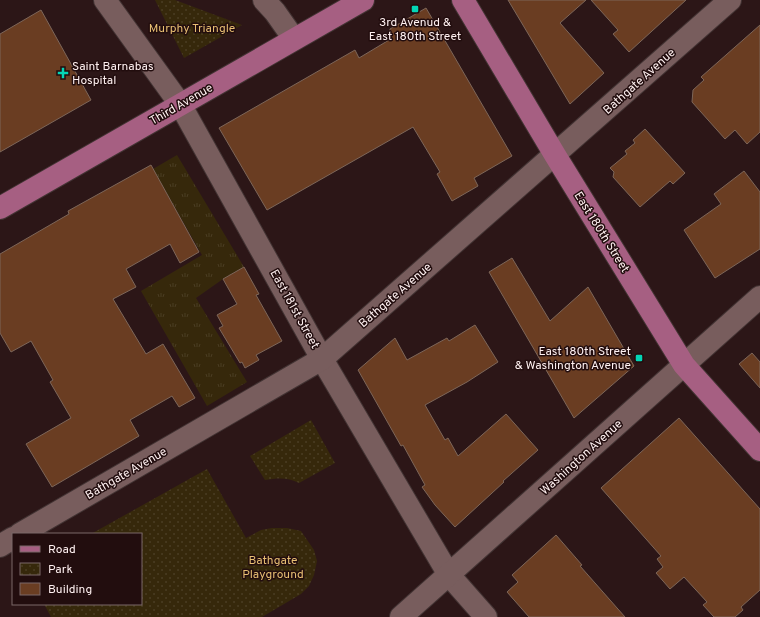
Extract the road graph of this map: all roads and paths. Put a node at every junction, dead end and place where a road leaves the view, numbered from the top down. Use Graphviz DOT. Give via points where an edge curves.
graph roads {
  1 [pos="105,0"];
  2 [pos="264,0"];
  3 [pos="363,0"];
  4 [pos="463,0"];
  5 [pos="730,0"];
  6 [pos="294,39"];
  7 [pos="180,104"];
  8 [pos="555,155"];
  9 [pos="0,208"];
  10 [pos="760,297"];
  11 [pos="322,359"];
  12 [pos="684,365"];
  13 [pos="760,450"];
  14 [pos="22,533"];
  15 [pos="12,539"];
  16 [pos="0,546"];
  17 [pos="448,575"];
  18 [pos="402,617"];
  19 [pos="486,617"];
  1 -- 7 [label="street, East 181st Street"];
  2 -- 6 [label="street"];
  3 -- 6 [label="main road, Third Avenue"];
  4 -- 8 [label="main road, East 180th Street"];
  5 -- 8 [label="street, Bathgate Avenue"];
  6 -- 7 [label="main road, Third Avenue"];
  7 -- 9 [label="main road, Third Avenue"];
  7 -- 11 [label="street, East 181st Street"];
  8 -- 11 [label="street, Bathgate Avenue"];
  8 -- 12 [label="main road, East 180th Street"];
  10 -- 12 [label="street, Washington Avenue"];
  11 -- 14 [label="street, Bathgate Avenue"];
  11 -- 17 [label="street, East 181st Street"];
  12 -- 13 [label="main road, East 180th Street"];
  12 -- 17 [label="street, Washington Avenue"];
  15 -- 16 [label="street"];
  17 -- 18 [label="street, Washington Avenue"];
  17 -- 19 [label="street, East 181st Street"];
}
